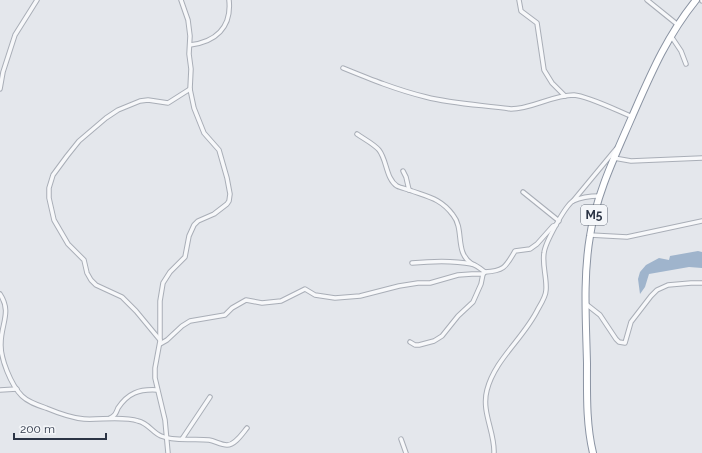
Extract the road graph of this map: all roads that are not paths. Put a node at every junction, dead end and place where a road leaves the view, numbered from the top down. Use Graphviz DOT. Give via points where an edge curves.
graph roads {
  1 [pos="37,0"];
  2 [pos="181,0"];
  3 [pos="229,0"];
  4 [pos="519,0"];
  5 [pos="647,0"];
  6 [pos="696,0"];
  7 [pos="678,25"];
  8 [pos="671,36"];
  9 [pos="190,45"];
  10 [pos="686,64"];
  11 [pos="342,68"];
  12 [pos="0,89"];
  13 [pos="190,89"];
  14 [pos="565,96"];
  15 [pos="632,117"];
  16 [pos="357,134"];
  17 [pos="620,146"];
  18 [pos="614,158"];
  19 [pos="702,158"];
  20 [pos="403,171"];
  21 [pos="409,190"];
  22 [pos="524,192"];
  23 [pos="600,196"];
  24 [pos="572,202"];
  25 [pos="702,220"];
  26 [pos="559,221"];
  27 [pos="556,225"];
  28 [pos="590,236"];
  29 [pos="412,263"];
  30 [pos="472,264"];
  31 [pos="484,273"];
  32 [pos="702,283"];
  33 [pos="0,294"];
  34 [pos="586,304"];
  35 [pos="594,311"];
  36 [pos="586,313"];
  37 [pos="160,342"];
  38 [pos="410,342"];
  39 [pos="17,389"];
  40 [pos="0,390"];
  41 [pos="157,390"];
  42 [pos="210,397"];
  43 [pos="110,418"];
  44 [pos="247,428"];
  45 [pos="167,437"];
  46 [pos="182,439"];
  47 [pos="401,439"];
  48 [pos="168,453"];
  49 [pos="406,453"];
  50 [pos="494,453"];
  51 [pos="593,453"];
  1 -- 12 [label="street" via="15,35"];
  2 -- 9 [label="street" via="188,16"];
  3 -- 9 [label="street" via="229,16 224,28 204,42"];
  4 -- 14 [label="street" via="521,11 538,25 545,72"];
  5 -- 7 [label="street"];
  6 -- 7 [label="highway, M5"];
  7 -- 8 [label="highway, M5"];
  8 -- 10 [label="street"];
  8 -- 15 [label="highway, M5"];
  9 -- 13 [label="street"];
  11 -- 14 [label="street" via="386,86 427,97 511,109 520,109"];
  13 -- 37 [label="street" via="200,125 219,150 229,186 229,201 214,214 194,225 185,257 163,283 160,296"];
  13 -- 37 [label="street" via="170,102 140,101 106,118 79,141 53,176 49,188 54,220 68,244 84,260 91,280 122,297"];
  14 -- 15 [label="street" via="580,96"];
  15 -- 17 [label="highway, M5"];
  16 -- 21 [label="street" via="380,151 393,182"];
  17 -- 18 [label="highway, M5"];
  17 -- 24 [label="street"];
  18 -- 19 [label="street" via="631,161"];
  18 -- 23 [label="highway, M5"];
  20 -- 21 [label="street"];
  21 -- 30 [label="street" via="434,198 449,210 456,219 462,251"];
  22 -- 26 [label="street"];
  23 -- 24 [label="street"];
  23 -- 28 [label="highway, M5"];
  24 -- 26 [label="street"];
  25 -- 28 [label="street" via="627,237"];
  26 -- 27 [label="street"];
  27 -- 31 [label="street" via="530,249 516,251 503,269"];
  27 -- 50 [label="street" via="544,254 546,292 528,326 494,371 487,390 485,407"];
  28 -- 34 [label="highway, M5"];
  29 -- 30 [label="street" via="436,261"];
  30 -- 31 [label="street"];
  31 -- 37 [label="street" via="458,275 436,282 399,286 360,296 327,298 314,295 305,289 278,302 246,300 225,315 187,322 167,340"];
  31 -- 38 [label="street" via="473,302 442,336 419,345"];
  32 -- 35 [label="street" via="668,285 657,290 631,322 625,343 616,339 600,315"];
  33 -- 39 [label="street" via="7,312 0,342 1,352"];
  34 -- 35 [label="street"];
  34 -- 36 [label="highway, M5"];
  35 -- 36 [label="street"];
  36 -- 51 [label="highway, M5" via="588,404"];
  37 -- 41 [label="street" via="155,368"];
  39 -- 40 [label="street"];
  39 -- 43 [label="street" via="32,403 65,415 78,419"];
  41 -- 43 [label="street" via="145,390 129,395"];
  41 -- 45 [label="street"];
  42 -- 46 [label="street"];
  43 -- 45 [label="street" via="139,421"];
  44 -- 46 [label="street" via="234,443 227,445 207,440"];
  45 -- 46 [label="street"];
  45 -- 48 [label="street"];
  47 -- 49 [label="street"];
}
